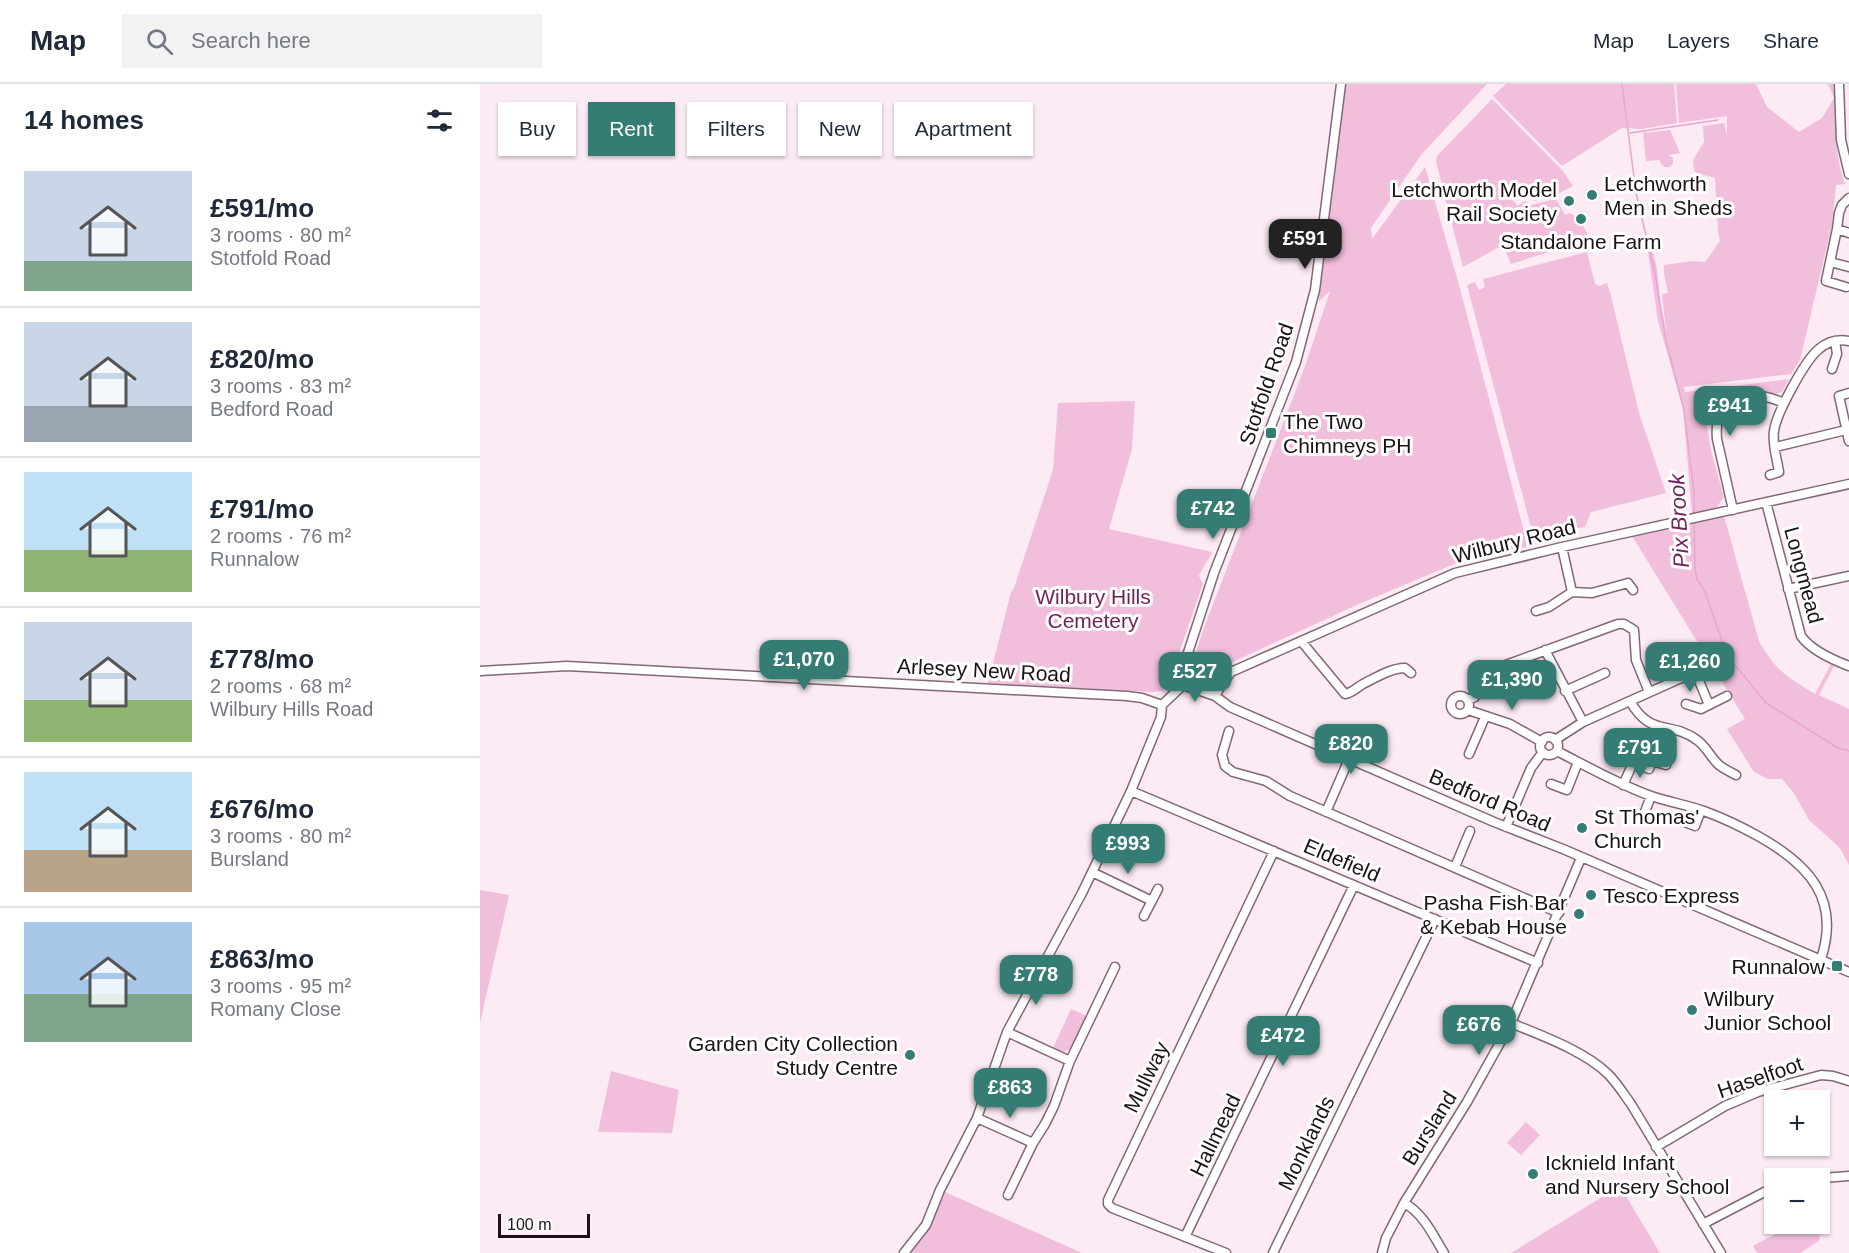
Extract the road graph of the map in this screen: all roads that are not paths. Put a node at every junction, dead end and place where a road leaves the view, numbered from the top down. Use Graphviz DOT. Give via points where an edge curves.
graph roads {
  1 [pos="1341,84"];
  2 [pos="1839,84"];
  3 [pos="1849,174"];
  4 [pos="1849,198"];
  5 [pos="1837,229"];
  6 [pos="1849,233"];
  7 [pos="1830,262"];
  8 [pos="1849,267"];
  9 [pos="1846,287"];
  10 [pos="1835,341"];
  11 [pos="1849,341"];
  12 [pos="1832,369"];
  13 [pos="1849,393"];
  14 [pos="1784,403"];
  15 [pos="1846,430"];
  16 [pos="1849,441"];
  17 [pos="1775,447"];
  18 [pos="1770,475"];
  19 [pos="1849,484"];
  20 [pos="1766,502"];
  21 [pos="1732,510"];
  22 [pos="1562,547"];
  23 [pos="1849,576"];
  24 [pos="1788,589"];
  25 [pos="1633,590"];
  26 [pos="1572,592"];
  27 [pos="1536,611"];
  28 [pos="1301,641"];
  29 [pos="1545,650"];
  30 [pos="1708,666"];
  31 [pos="1849,666"];
  32 [pos="480,671"];
  33 [pos="1695,671"];
  34 [pos="1411,673"];
  35 [pos="1605,673"];
  36 [pos="1183,685"];
  37 [pos="1566,691"];
  38 [pos="1649,692"];
  39 [pos="1215,696"];
  40 [pos="1727,696"];
  41 [pos="1630,700"];
  42 [pos="1686,704"];
  43 [pos="1162,705"];
  44 [pos="1709,705"];
  45 [pos="1485,717"];
  46 [pos="1583,722"];
  47 [pos="1229,731"];
  48 [pos="1555,740"];
  49 [pos="1542,742"];
  50 [pos="1557,751"];
  51 [pos="1543,752"];
  52 [pos="1469,754"];
  53 [pos="1349,759"];
  54 [pos="1624,759"];
  55 [pos="1578,762"];
  56 [pos="1633,763"];
  57 [pos="1666,765"];
  58 [pos="1736,775"];
  59 [pos="1551,784"];
  60 [pos="1623,785"];
  61 [pos="1131,791"];
  62 [pos="1652,796"];
  63 [pos="1701,810"];
  64 [pos="1326,812"];
  65 [pos="1643,817"];
  66 [pos="1672,817"];
  67 [pos="1506,827"];
  68 [pos="1470,831"];
  69 [pos="1274,851"];
  70 [pos="1581,858"];
  71 [pos="1455,867"];
  72 [pos="1092,872"];
  73 [pos="1354,885"];
  74 [pos="1158,889"];
  75 [pos="1152,902"];
  76 [pos="1559,913"];
  77 [pos="1144,916"];
  78 [pos="1435,919"];
  79 [pos="1821,959"];
  80 [pos="1538,963"];
  81 [pos="1115,967"];
  82 [pos="1849,972"];
  83 [pos="1511,1023"];
  84 [pos="1007,1032"];
  85 [pos="1070,1061"];
  86 [pos="1849,1081"];
  87 [pos="977,1118"];
  88 [pos="1033,1143"];
  89 [pos="1656,1147"];
  90 [pos="1849,1176"];
  91 [pos="1830,1177"];
  92 [pos="1764,1192"];
  93 [pos="1008,1195"];
  94 [pos="1404,1203"];
  95 [pos="1703,1224"];
  96 [pos="1185,1237"];
  97 [pos="904,1253"];
  98 [pos="1226,1253"];
  99 [pos="1273,1253"];
  100 [pos="1382,1253"];
  101 [pos="1444,1253"];
  102 [pos="1721,1253"];
  1 -- 36 [label="street, Stotfold Road" via="1315,290 1296,362 1214,573 1183,668"];
  2 -- 3 [label="street" via="1841,140"];
  4 -- 5 [label="street" via="1840,208"];
  5 -- 6 [label="street"];
  5 -- 7 [label="street"];
  7 -- 8 [label="street"];
  7 -- 9 [label="street" via="1826,281"];
  10 -- 11 [label="street"];
  10 -- 12 [label="street" via="1837,354"];
  10 -- 14 [label="street" via="1814,354"];
  13 -- 15 [label="street" via="1839,396"];
  14 -- 17 [label="street" via="1774,427"];
  14 -- 21 [label="street" via="1745,394 1728,403 1719,415 1717,439"];
  15 -- 16 [label="street"];
  15 -- 17 [label="street"];
  17 -- 18 [label="street" via="1779,472"];
  19 -- 20 [label="street, Wilbury Road"];
  20 -- 21 [label="street, Wilbury Road"];
  20 -- 24 [label="street, Longmead"];
  21 -- 22 [label="street, Wilbury Road"];
  22 -- 26 [label="street"];
  22 -- 28 [label="street, Wilbury Road" via="1455,573"];
  23 -- 24 [label="street"];
  24 -- 31 [label="street, Longmead" via="1803,639"];
  25 -- 26 [label="street" via="1628,583 1592,593"];
  26 -- 27 [label="street"];
  28 -- 34 [label="street" via="1345,693 1398,669 1405,668"];
  28 -- 39 [label="street, Wilbury Road" via="1231,672"];
  29 -- 37 [label="street"];
  29 -- 38 [label="street" via="1624,624 1634,630 1636,660"];
  29 -- 45 [label="street" via="1497,670 1483,684 1468,705"];
  30 -- 33 [label="street"];
  32 -- 43 [label="street, Arlesey New Road" via="567,666 1127,696"];
  33 -- 38 [label="street"];
  33 -- 44 [label="street"];
  35 -- 37 [label="street"];
  36 -- 39 [label="street, Bedford Road"];
  36 -- 43 [label="street"];
  37 -- 46 [label="street"];
  38 -- 41 [label="street"];
  39 -- 53 [label="street, Bedford Road" via="1230,707"];
  40 -- 44 [label="street"];
  41 -- 46 [label="street"];
  41 -- 58 [label="street" via="1648,723 1701,742 1719,764"];
  42 -- 44 [label="street" via="1701,709"];
  43 -- 61 [label="street" via="1161,717"];
  45 -- 49 [label="street" via="1510,724"];
  45 -- 52 [label="street"];
  46 -- 48 [label="street"];
  47 -- 64 [label="street" via="1222,755 1229,770 1266,781"];
  48 -- 49 [label="street" via="1548,738"];
  48 -- 50 [label="street"];
  49 -- 51 [label="street"];
  50 -- 51 [label="street" via="1550,755"];
  50 -- 55 [label="street"];
  51 -- 67 [label="street" via="1531,768"];
  53 -- 64 [label="street"];
  53 -- 67 [label="street, Bedford Road"];
  54 -- 56 [label="street"];
  55 -- 59 [label="street" via="1566,790"];
  55 -- 60 [label="street"];
  56 -- 57 [label="street" via="1649,768 1656,762"];
  56 -- 60 [label="street"];
  60 -- 62 [label="street"];
  61 -- 69 [label="street, Eldefield"];
  61 -- 72 [label="street"];
  62 -- 63 [label="street"];
  62 -- 65 [label="street"];
  63 -- 66 [label="street" via="1695,826"];
  63 -- 79 [label="street" via="1782,850 1808,872 1827,914 1827,943"];
  64 -- 71 [label="street"];
  67 -- 70 [label="street, Bedford Road"];
  68 -- 71 [label="street, Bedford Road"];
  69 -- 73 [label="street, Eldefield"];
  69 -- 96 [label="street, Mullway" via="1108,1200 1112,1208"];
  70 -- 76 [label="street, Bursland"];
  70 -- 79 [label="street, Bedford Road"];
  71 -- 76 [label="street"];
  72 -- 75 [label="street"];
  72 -- 84 [label="street"];
  73 -- 78 [label="street, Eldefield"];
  73 -- 96 [label="street, Hallmead"];
  74 -- 75 [label="street"];
  75 -- 77 [label="street"];
  76 -- 80 [label="street, Bursland"];
  78 -- 80 [label="street, Eldefield"];
  78 -- 99 [label="street, Monklands"];
  79 -- 82 [label="street, Bedford Road"];
  80 -- 83 [label="street, Bursland"];
  81 -- 85 [label="street"];
  83 -- 89 [label="street" via="1578,1053 1606,1072 1631,1104"];
  83 -- 94 [label="street, Bursland"];
  84 -- 85 [label="street"];
  84 -- 87 [label="street"];
  85 -- 88 [label="street" via="1054,1106"];
  86 -- 89 [label="street, Haselfoot" via="1821,1075 1758,1092 1725,1106"];
  87 -- 88 [label="street"];
  87 -- 97 [label="street" via="926,1225"];
  88 -- 93 [label="street"];
  89 -- 95 [label="street"];
  90 -- 91 [label="street"];
  92 -- 95 [label="street"];
  94 -- 100 [label="street, Bursland"];
  94 -- 101 [label="street" via="1424,1222"];
  95 -- 102 [label="street"];
  96 -- 98 [label="street, Mullway"];
}
